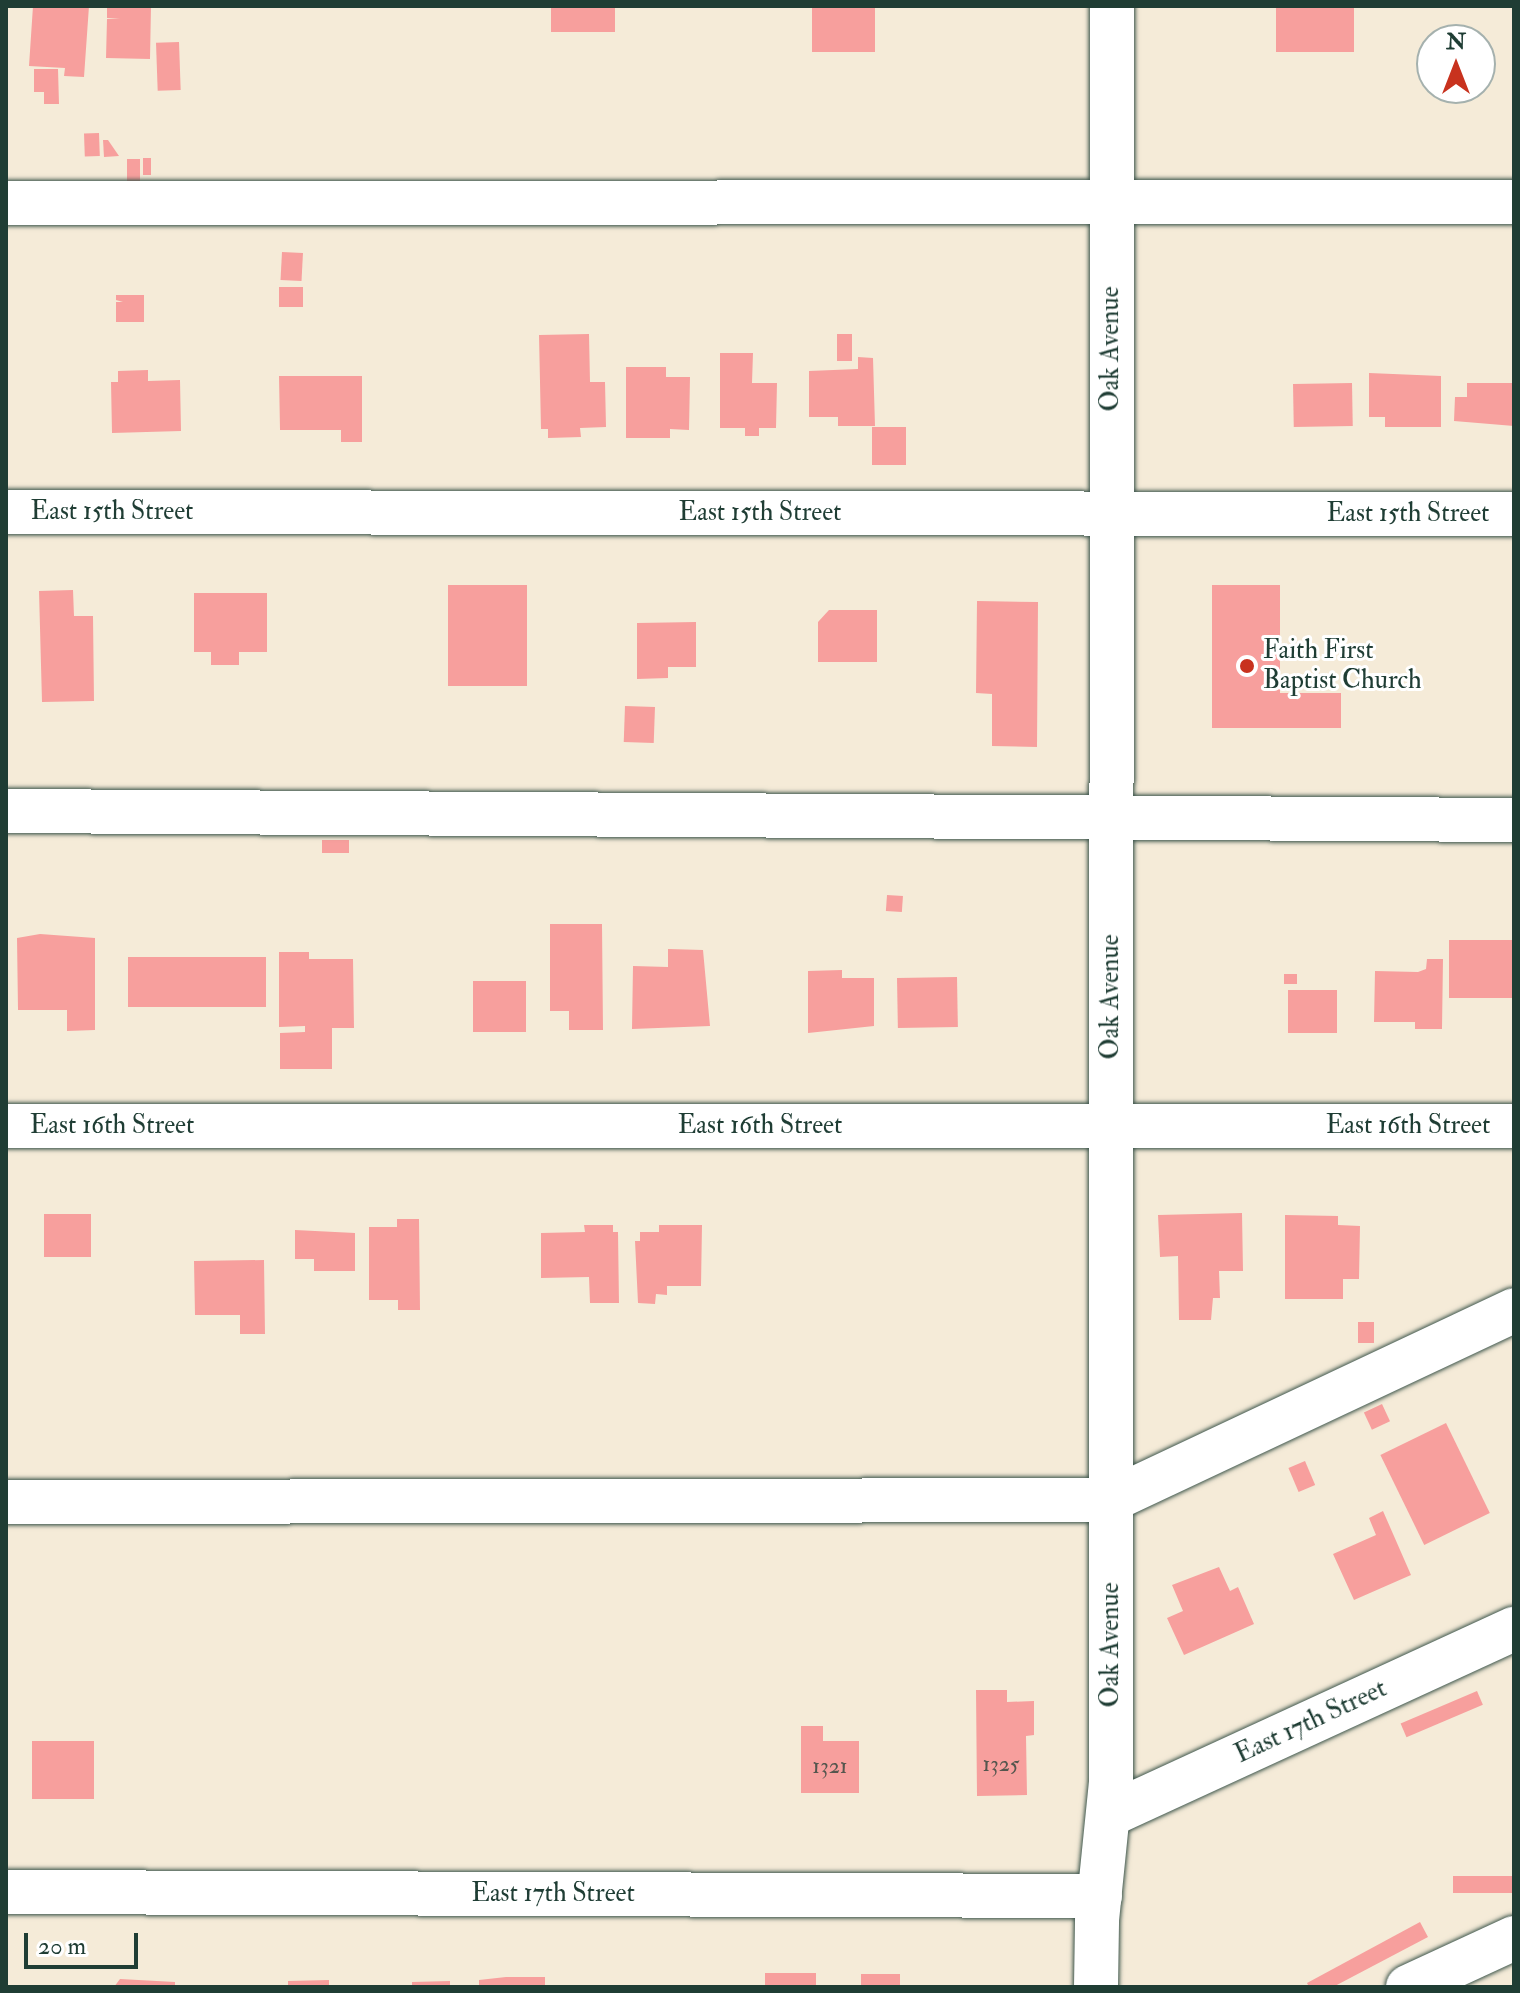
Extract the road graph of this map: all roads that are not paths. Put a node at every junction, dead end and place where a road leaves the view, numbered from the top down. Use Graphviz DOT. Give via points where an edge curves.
graph roads {
  1 [pos="1112,6"];
  2 [pos="1111,202"];
  3 [pos="1514,202"];
  4 [pos="6,203"];
  5 [pos="6,512"];
  6 [pos="1111,513"];
  7 [pos="1514,514"];
  8 [pos="6,811"];
  9 [pos="1111,819"];
  10 [pos="1514,820"];
  11 [pos="6,1126"];
  12 [pos="1111,1126"];
  13 [pos="1514,1126"];
  14 [pos="1514,1310"];
  15 [pos="1111,1500"];
  16 [pos="6,1502"];
  17 [pos="1514,1629"];
  18 [pos="1109,1815"];
  19 [pos="6,1892"];
  20 [pos="1100,1896"];
  21 [pos="1514,1938"];
  22 [pos="1096,1987"];
  23 [pos="1408,1987"];
  1 -- 2 [label="street, Oak Avenue"];
  2 -- 3 [label="street"];
  2 -- 4 [label="street"];
  2 -- 6 [label="street, Oak Avenue"];
  5 -- 6 [label="street, East 15th Street"];
  6 -- 7 [label="street, East 15th Street"];
  6 -- 9 [label="street, Oak Avenue"];
  8 -- 9 [label="street"];
  9 -- 10 [label="street"];
  9 -- 12 [label="street, Oak Avenue"];
  11 -- 12 [label="street, East 16th Street"];
  12 -- 13 [label="street, East 16th Street"];
  12 -- 15 [label="street, Oak Avenue"];
  14 -- 15 [label="street"];
  15 -- 16 [label="street"];
  15 -- 18 [label="street, Oak Avenue"];
  17 -- 18 [label="street, East 17th Street"];
  18 -- 20 [label="street, Oak Avenue"];
  19 -- 20 [label="street, East 17th Street"];
  20 -- 22 [label="street, Oak Avenue"];
  21 -- 23 [label="street"];
}
